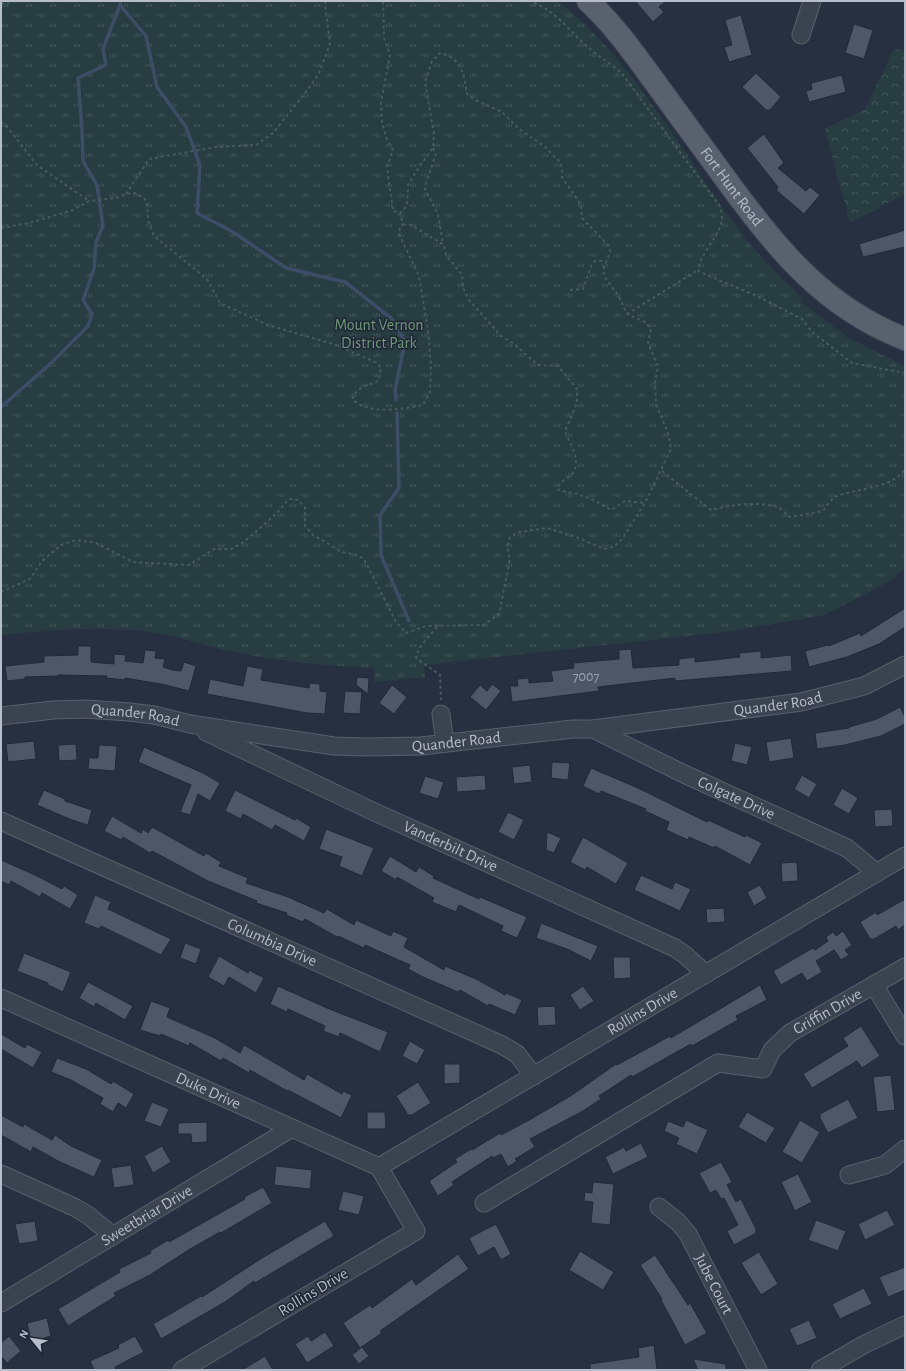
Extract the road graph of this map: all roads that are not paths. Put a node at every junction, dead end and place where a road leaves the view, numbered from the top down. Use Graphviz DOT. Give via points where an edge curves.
graph roads {
  1 [pos="588,1"];
  2 [pos="812,1"];
  3 [pos="801,35"];
  4 [pos="905,339"];
  5 [pos="905,665"];
  6 [pos="442,714"];
  7 [pos="1,716"];
  8 [pos="190,724"];
  9 [pos="592,729"];
  10 [pos="445,743"];
  11 [pos="1,821"];
  12 [pos="905,856"];
  13 [pos="877,872"];
  14 [pos="905,967"];
  15 [pos="706,974"];
  16 [pos="874,985"];
  17 [pos="1,998"];
  18 [pos="905,1036"];
  19 [pos="534,1076"];
  20 [pos="292,1128"];
  21 [pos="905,1149"];
  22 [pos="379,1167"];
  23 [pos="1,1174"];
  24 [pos="849,1175"];
  25 [pos="484,1203"];
  26 [pos="659,1207"];
  27 [pos="113,1236"];
  28 [pos="1,1303"];
  29 [pos="905,1325"];
  30 [pos="189,1368"];
  31 [pos="758,1370"];
  32 [pos="820,1370"];
  1 -- 4 [label="main road, Fort Hunt Road" via="620,35 758,224 792,262 826,293 860,316"];
  2 -- 3 [label="street"];
  5 -- 9 [label="street, Quander Road" via="864,686 801,702"];
  6 -- 10 [label="street"];
  7 -- 8 [label="street, Quander Road" via="86,709 154,715"];
  8 -- 10 [label="street, Quander Road" via="334,746 421,746"];
  8 -- 15 [label="street, Vanderbilt Drive" via="368,809 675,948"];
  9 -- 10 [label="street, Quander Road"];
  9 -- 13 [label="street, Colgate Drive" via="847,848"];
  11 -- 19 [label="street, Columbia Drive" via="502,1045 517,1054"];
  12 -- 13 [label="street, Rollins Drive"];
  13 -- 15 [label="street, Rollins Drive"];
  14 -- 16 [label="street, Griffin Drive"];
  15 -- 19 [label="street, Rollins Drive"];
  16 -- 18 [label="street"];
  16 -- 25 [label="street, Griffin Drive" via="785,1037 772,1050 763,1069 718,1063"];
  17 -- 20 [label="street, Duke Drive"];
  19 -- 22 [label="street, Rollins Drive"];
  20 -- 22 [label="street, Duke Drive"];
  20 -- 27 [label="street, Sweetbriar Drive"];
  21 -- 24 [label="street" via="885,1165"];
  22 -- 30 [label="street, Rollins Drive" via="416,1231"];
  23 -- 27 [label="street" via="76,1208"];
  26 -- 31 [label="street, Jube Court" via="688,1234"];
  27 -- 28 [label="street, Sweetbriar Drive"];
  29 -- 32 [label="street"];
}
